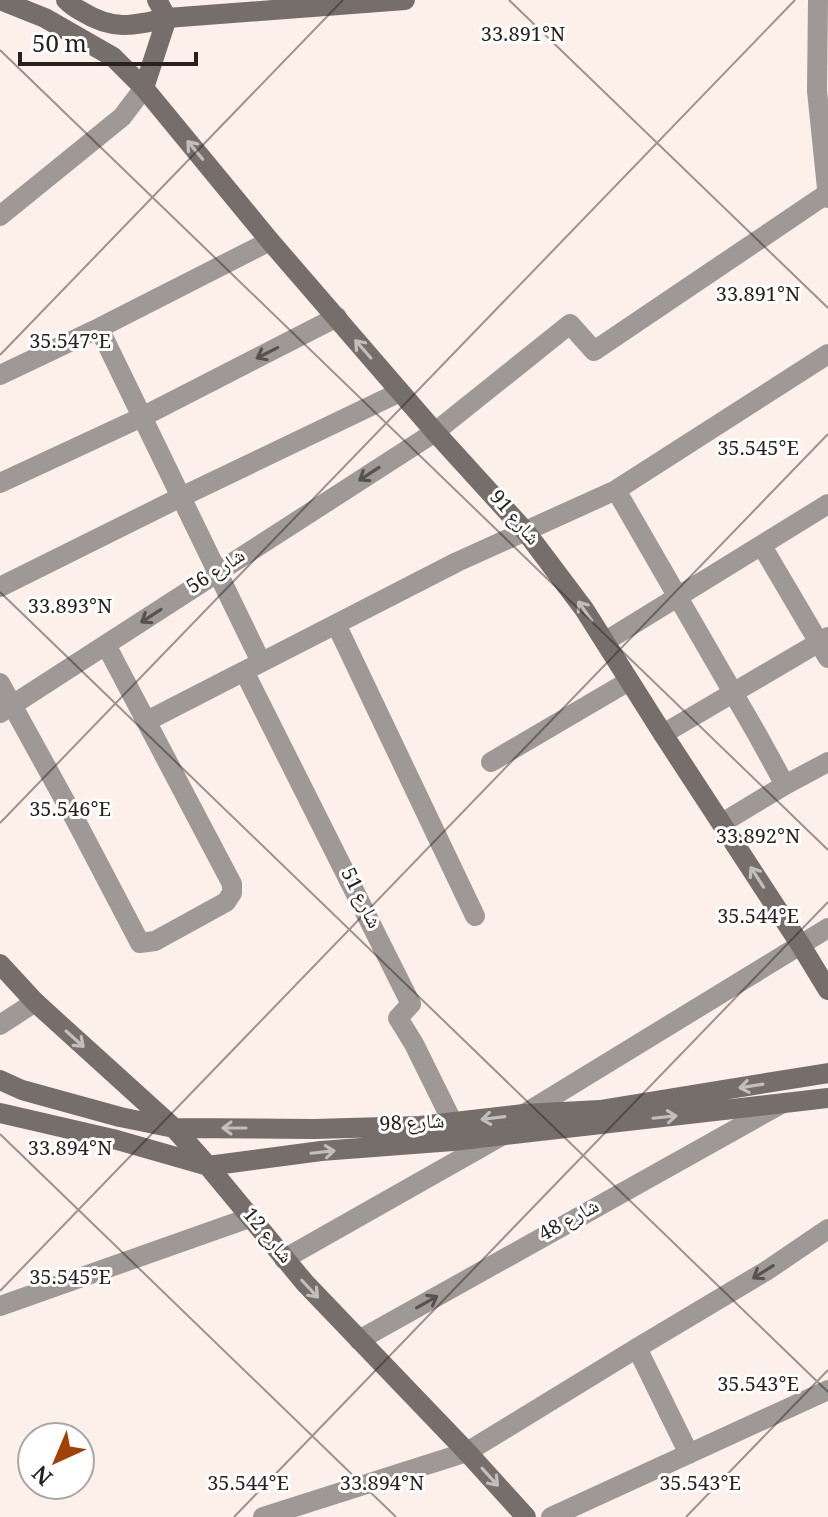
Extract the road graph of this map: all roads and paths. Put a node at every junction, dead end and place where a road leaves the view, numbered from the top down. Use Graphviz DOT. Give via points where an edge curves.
graph roads {
  1 [pos="0,0"];
  2 [pos="66,0"];
  3 [pos="405,0"];
  4 [pos="818,0"];
  5 [pos="162,9"];
  6 [pos="822,77"];
  7 [pos="144,88"];
  8 [pos="828,195"];
  9 [pos="0,216"];
  10 [pos="270,241"];
  11 [pos="337,317"];
  12 [pos="99,328"];
  13 [pos="828,354"];
  14 [pos="0,375"];
  15 [pos="400,392"];
  16 [pos="142,417"];
  17 [pos="435,432"];
  18 [pos="0,483"];
  19 [pos="616,490"];
  20 [pos="181,497"];
  21 [pos="828,504"];
  22 [pos="526,532"];
  23 [pos="762,546"];
  24 [pos="217,573"];
  25 [pos="0,587"];
  26 [pos="677,597"];
  27 [pos="336,624"];
  28 [pos="606,641"];
  29 [pos="106,645"];
  30 [pos="825,646"];
  31 [pos="252,666"];
  32 [pos="629,681"];
  33 [pos="0,683"];
  34 [pos="734,693"];
  35 [pos="6,710"];
  36 [pos="147,721"];
  37 [pos="663,734"];
  38 [pos="491,762"];
  39 [pos="828,762"];
  40 [pos="785,785"];
  41 [pos="722,823"];
  42 [pos="475,916"];
  43 [pos="828,928"];
  44 [pos="800,944"];
  45 [pos="0,964"];
  46 [pos="828,990"];
  47 [pos="35,1002"];
  48 [pos="0,1025"];
  49 [pos="828,1073"];
  50 [pos="0,1080"];
  51 [pos="828,1098"];
  52 [pos="781,1104"];
  53 [pos="0,1113"];
  54 [pos="524,1114"];
  55 [pos="453,1123"];
  56 [pos="174,1128"];
  57 [pos="503,1135"];
  58 [pos="208,1166"];
  59 [pos="249,1218"];
  60 [pos="828,1229"];
  61 [pos="284,1259"];
  62 [pos="0,1306"];
  63 [pos="359,1340"];
  64 [pos="637,1348"];
  65 [pos="828,1390"];
  66 [pos="467,1452"];
  67 [pos="689,1454"];
  68 [pos="263,1517"];
  69 [pos="526,1517"];
  70 [pos="551,1517"];
  1 -- 7 [label="street, شارع 91" via="45,18 113,57"];
  2 -- 5 [label="street" via="94,19 117,26 141,24"];
  3 -- 5 [label="street"];
  4 -- 6 [label="street"];
  5 -- 7 [label="street"];
  6 -- 8 [label="street"];
  7 -- 9 [label="street" via="122,117"];
  10 -- 7 [label="street, شارع 91, one-way"];
  8 -- 17 [label="street, شارع 56" via="594,351 570,324"];
  10 -- 11 [label="street, شارع 91"];
  10 -- 12 [label="street"];
  15 -- 11 [label="street, شارع 91, one-way"];
  11 -- 16 [label="street, one-way"];
  12 -- 14 [label="street"];
  12 -- 16 [label="street"];
  13 -- 19 [label="street"];
  15 -- 17 [label="street, شارع 91"];
  15 -- 20 [label="street"];
  16 -- 18 [label="street"];
  16 -- 20 [label="street"];
  17 -- 22 [label="street, شارع 91"];
  17 -- 24 [label="street, شارع 56, one-way"];
  19 -- 22 [label="street"];
  19 -- 26 [label="street"];
  20 -- 24 [label="street"];
  20 -- 25 [label="street"];
  21 -- 23 [label="street"];
  22 -- 27 [label="street"];
  28 -- 22 [label="street, شارع 91, one-way"];
  23 -- 26 [label="street"];
  23 -- 30 [label="street"];
  24 -- 29 [label="street, شارع 56, one-way"];
  24 -- 31 [label="street"];
  26 -- 28 [label="street"];
  26 -- 34 [label="street"];
  27 -- 31 [label="street"];
  27 -- 42 [label="street"];
  28 -- 32 [label="street, شارع 91"];
  29 -- 35 [label="street, شارع 56"];
  29 -- 36 [label="street"];
  30 -- 34 [label="street"];
  31 -- 36 [label="street"];
  31 -- 55 [label="street, شارع 51" via="411,1004 398,1018"];
  32 -- 37 [label="street, شارع 91"];
  32 -- 38 [label="street"];
  33 -- 35 [label="street"];
  34 -- 37 [label="street"];
  34 -- 40 [label="street"];
  35 -- 36 [label="street" via="76,821 140,943 155,941 226,902 232,893"];
  37 -- 41 [label="street, شارع 91"];
  39 -- 40 [label="street"];
  40 -- 41 [label="street"];
  44 -- 41 [label="street, شارع 91, one-way"];
  43 -- 44 [label="street"];
  44 -- 46 [label="street, شارع 91"];
  44 -- 54 [label="street"];
  45 -- 47 [label="street, شارع 12"];
  47 -- 48 [label="street"];
  47 -- 56 [label="street, شارع 12, one-way"];
  49 -- 54 [label="street, شارع 98, one-way" via="600,1110"];
  50 -- 56 [label="street, شارع 98"];
  51 -- 52 [label="street, شارع 98"];
  57 -- 52 [label="street, شارع 98, one-way"];
  63 -- 52 [label="street, شارع 48, one-way"];
  53 -- 58 [label="street, شارع 98"];
  54 -- 55 [label="street, شارع 98, one-way"];
  55 -- 56 [label="street, شارع 98, one-way"];
  56 -- 58 [label="street, شارع 12"];
  58 -- 57 [label="street, شارع 98, one-way"];
  57 -- 61 [label="street"];
  58 -- 59 [label="street, شارع 12"];
  59 -- 61 [label="street, شارع 12"];
  59 -- 62 [label="street"];
  60 -- 64 [label="street, one-way"];
  61 -- 63 [label="street, شارع 12, one-way"];
  63 -- 66 [label="street, شارع 12"];
  64 -- 66 [label="street"];
  64 -- 67 [label="street"];
  65 -- 67 [label="street"];
  66 -- 68 [label="street"];
  66 -- 69 [label="street, شارع 12, one-way"];
  67 -- 70 [label="street"];
}
